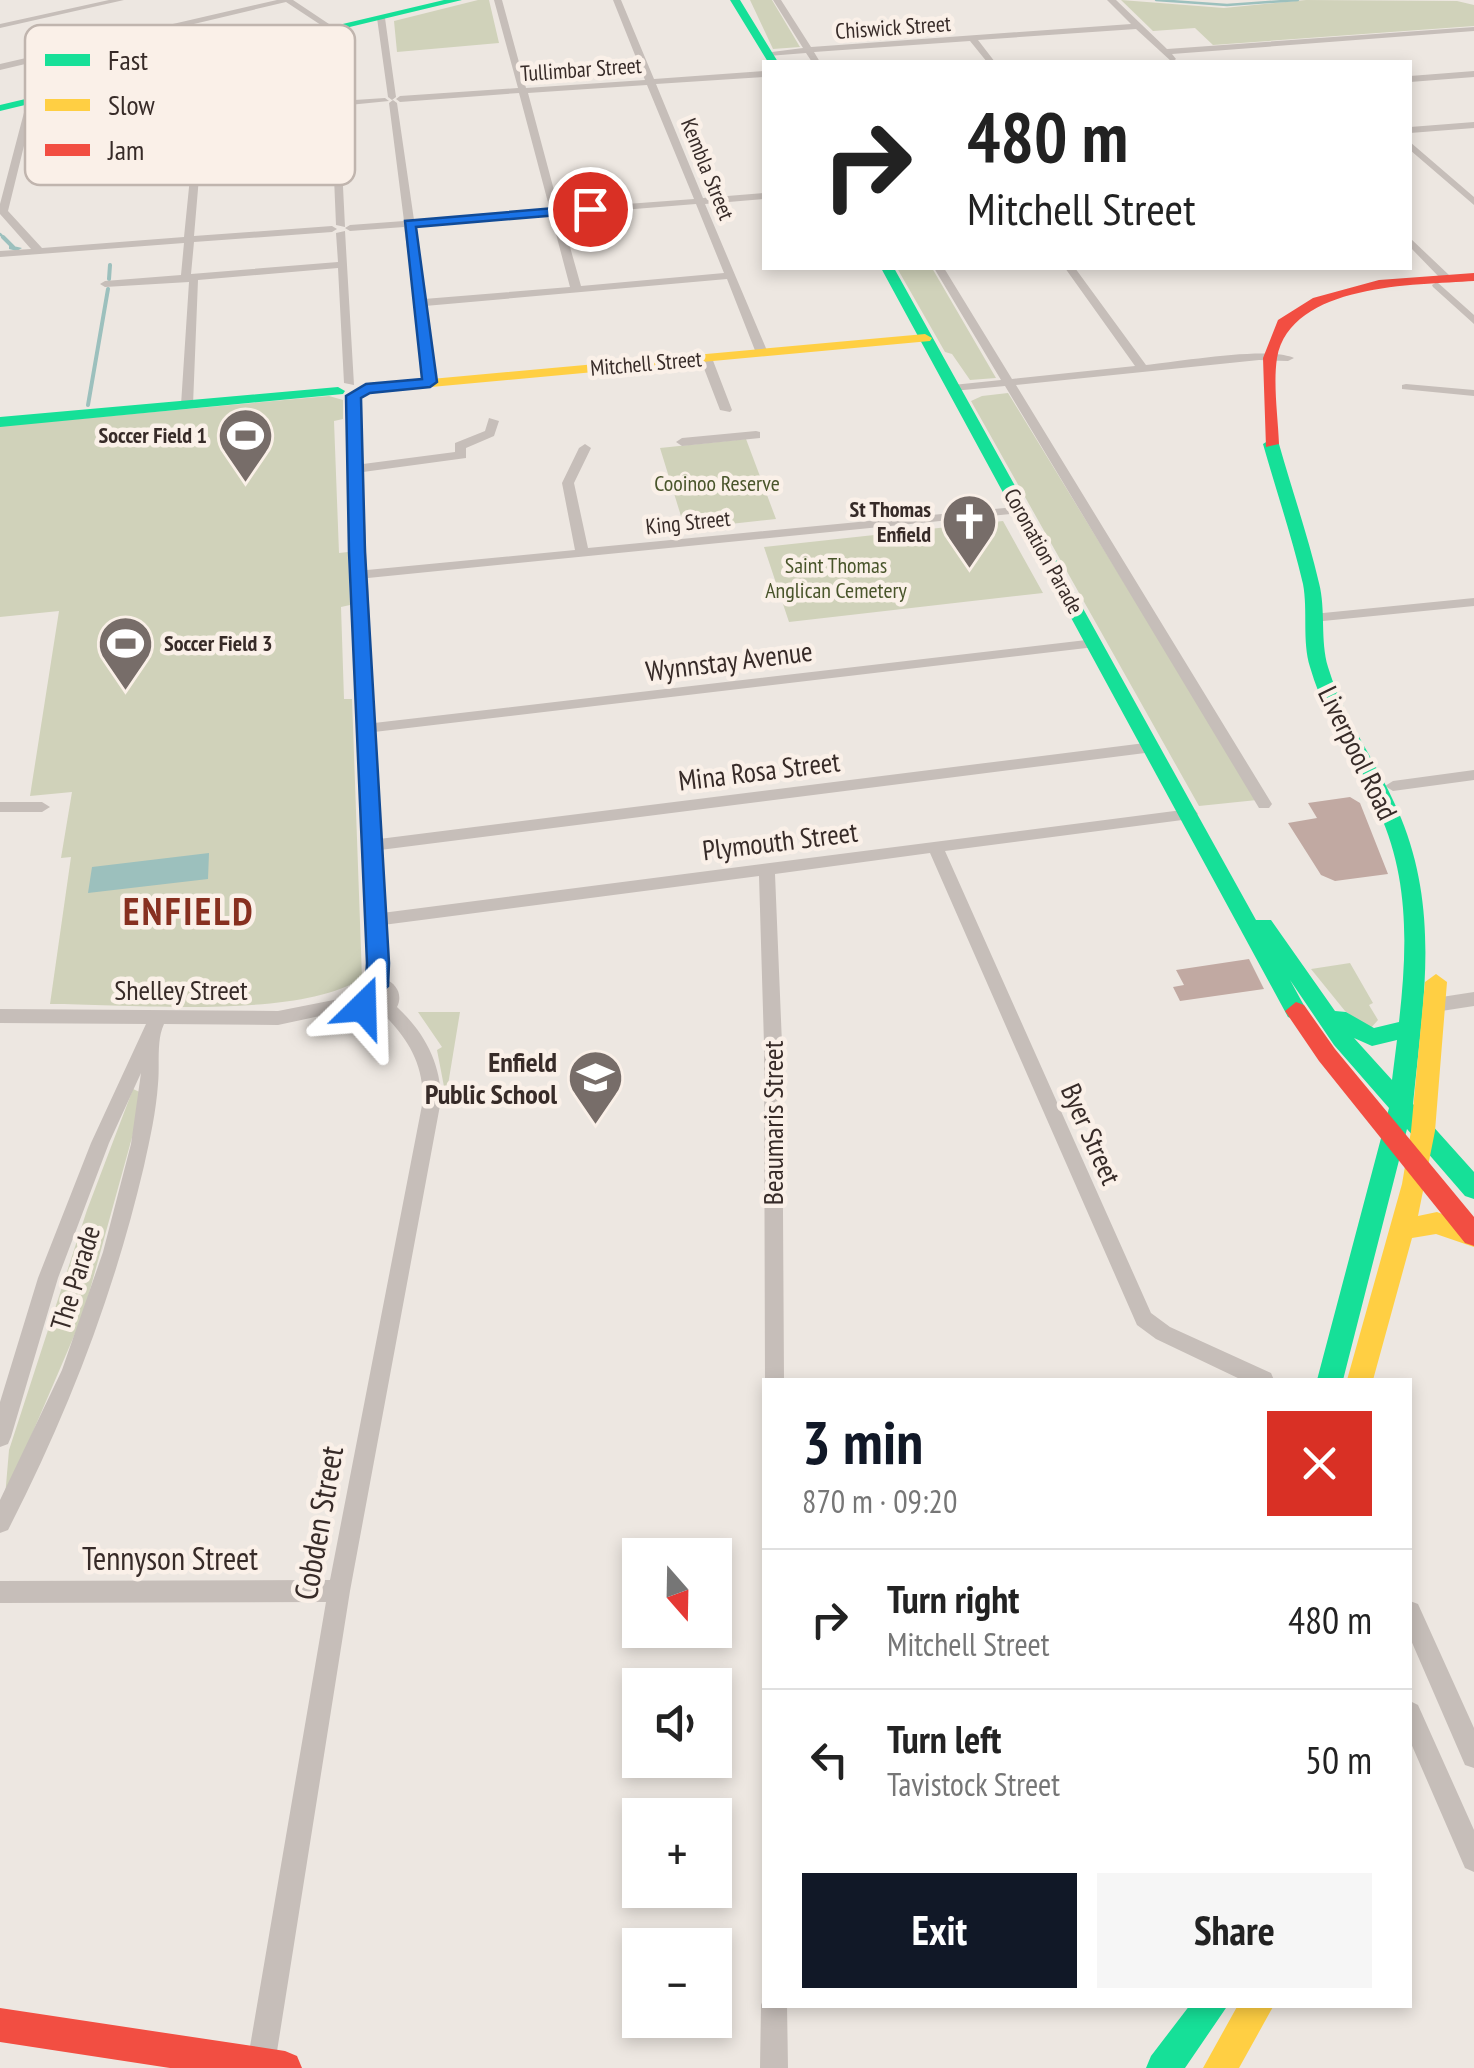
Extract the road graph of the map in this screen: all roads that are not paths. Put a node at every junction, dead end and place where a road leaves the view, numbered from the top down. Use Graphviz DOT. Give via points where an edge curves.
graph roads {
  1 [pos="120,0"];
  2 [pos="288,0"];
  3 [pos="498,0"];
  4 [pos="617,0"];
  5 [pos="739,0"];
  6 [pos="778,0"];
  7 [pos="1111,0"];
  8 [pos="441,2"];
  9 [pos="381,18"];
  10 [pos="181,25"];
  11 [pos="329,25"];
  12 [pos="351,25"];
  13 [pos="0,26"];
  14 [pos="1140,26"];
  15 [pos="1474,28"];
  16 [pos="972,38"];
  17 [pos="808,50"];
  18 [pos="1166,52"];
  19 [pos="768,60"];
  20 [pos="778,60"];
  21 [pos="815,60"];
  22 [pos="988,60"];
  23 [pos="1174,60"];
  24 [pos="25,61"];
  25 [pos="762,64"];
  26 [pos="0,67"];
  27 [pos="1474,74"];
  28 [pos="1412,79"];
  29 [pos="651,82"];
  30 [pos="522,91"];
  31 [pos="393,100"];
  32 [pos="355,102"];
  33 [pos="25,103"];
  34 [pos="0,108"];
  35 [pos="1474,125"];
  36 [pos="25,128"];
  37 [pos="1412,130"];
  38 [pos="1412,147"];
  39 [pos="193,185"];
  40 [pos="338,185"];
  41 [pos="762,196"];
  42 [pos="699,201"];
  43 [pos="1474,202"];
  44 [pos="556,212"];
  45 [pos="410,223"];
  46 [pos="341,229"];
  47 [pos="188,241"];
  48 [pos="1412,243"];
  49 [pos="38,250"];
  50 [pos="0,254"];
  51 [pos="342,265"];
  52 [pos="888,270"];
  53 [pos="940,270"];
  54 [pos="1071,270"];
  55 [pos="728,276"];
  56 [pos="187,278"];
  57 [pos="1474,280"];
  58 [pos="1441,281"];
  59 [pos="105,284"];
  60 [pos="576,288"];
  61 [pos="420,302"];
  62 [pos="1474,321"];
  63 [pos="925,338"];
  64 [pos="762,353"];
  65 [pos="706,358"];
  66 [pos="1279,358"];
  67 [pos="1143,368"];
  68 [pos="430,382"];
  69 [pos="1007,382"];
  70 [pos="1406,387"];
  71 [pos="953,388"];
  72 [pos="352,390"];
  73 [pos="1474,393"];
  74 [pos="187,405"];
  75 [pos="726,410"];
  76 [pos="493,421"];
  77 [pos="0,422"];
  78 [pos="756,435"];
  79 [pos="682,442"];
  80 [pos="585,448"];
  81 [pos="355,469"];
  82 [pos="1021,509"];
  83 [pos="582,553"];
  84 [pos="359,575"];
  85 [pos="1474,602"];
  86 [pos="1324,618"];
  87 [pos="1095,643"];
  88 [pos="368,728"];
  89 [pos="1153,747"];
  90 [pos="1474,775"];
  91 [pos="1393,786"];
  92 [pos="1264,804"];
  93 [pos="0,807"];
  94 [pos="42,807"];
  95 [pos="1196,824"];
  96 [pos="372,845"];
  97 [pos="935,847"];
  98 [pos="767,867"];
  99 [pos="376,920"];
  100 [pos="377,986"];
  101 [pos="1314,998"];
  102 [pos="1474,999"];
  103 [pos="360,1001"];
  104 [pos="1435,1005"];
  105 [pos="386,1007"];
  106 [pos="0,1016"];
  107 [pos="155,1026"];
  108 [pos="1410,1028"];
  109 [pos="1401,1106"];
  110 [pos="1423,1132"];
  111 [pos="1393,1136"];
  112 [pos="1418,1164"];
  113 [pos="1474,1189"];
  114 [pos="1400,1230"];
  115 [pos="1474,1236"];
  116 [pos="774,1378"];
  117 [pos="1260,1378"];
  118 [pos="1331,1378"];
  119 [pos="1361,1378"];
  120 [pos="0,1436"];
  121 [pos="0,1522"];
  122 [pos="339,1591"];
  123 [pos="0,1592"];
  124 [pos="1412,1616"];
  125 [pos="1412,1719"];
  126 [pos="1474,1756"];
  127 [pos="1474,1859"];
  128 [pos="774,2008"];
  129 [pos="1208,2008"];
  130 [pos="1255,2008"];
  131 [pos="0,2025"];
  132 [pos="272,2066"];
  133 [pos="774,2068"];
  134 [pos="1163,2068"];
  135 [pos="1220,2068"];
  1 -- 13 [label="street"];
  2 -- 10 [label="street"];
  2 -- 11 [label="street"];
  3 -- 30 [label="street"];
  4 -- 29 [label="street, Kembla Street"];
  5 -- 19 [label="main road"];
  6 -- 17 [label="street"];
  7 -- 14 [label="street"];
  8 -- 9 [label="main road"];
  9 -- 12 [label="main road"];
  9 -- 31 [label="street"];
  14 -- 16 [label="street, Chiswick Street"];
  14 -- 18 [label="street"];
  15 -- 18 [label="street"];
  16 -- 17 [label="street, Chiswick Street"];
  16 -- 22 [label="street"];
  17 -- 20 [label="street, Chiswick Street"];
  17 -- 21 [label="street"];
  18 -- 23 [label="street"];
  24 -- 26 [label="street"];
  25 -- 29 [label="street, Tullimbar Street"];
  27 -- 28 [label="street"];
  29 -- 30 [label="street, Tullimbar Street"];
  29 -- 42 [label="street, Kembla Street"];
  30 -- 31 [label="street, Tullimbar Street"];
  30 -- 44 [label="street"];
  31 -- 32 [label="street, Tullimbar Street"];
  31 -- 45 [label="street"];
  33 -- 34 [label="main road"];
  35 -- 37 [label="street"];
  36 -- 49 [label="street" via="3,211"];
  38 -- 43 [label="street"];
  39 -- 47 [label="street"];
  40 -- 46 [label="street"];
  41 -- 42 [label="street"];
  42 -- 44 [label="street"];
  42 -- 55 [label="street, Kembla Street"];
  44 -- 45 [label="street"];
  44 -- 60 [label="street"];
  45 -- 46 [label="street"];
  45 -- 61 [label="street"];
  46 -- 47 [label="street"];
  46 -- 51 [label="street"];
  47 -- 49 [label="street"];
  47 -- 56 [label="street"];
  48 -- 58 [label="street"];
  49 -- 50 [label="street"];
  51 -- 56 [label="street"];
  51 -- 72 [label="street"];
  52 -- 63 [label="main road, Coronation Parade"];
  53 -- 69 [label="street, Coronation Parade"];
  54 -- 67 [label="street"];
  55 -- 60 [label="street"];
  55 -- 64 [label="street, Kembla Street"];
  56 -- 59 [label="street"];
  56 -- 74 [label="street" via="194,281"];
  57 -- 58 [label="main road"];
  58 -- 62 [label="street"];
  58 -- 66 [label="main road" via="1330,306 1297,330"];
  60 -- 61 [label="street"];
  61 -- 68 [label="street"];
  63 -- 64 [label="main road, Mitchell Street"];
  63 -- 71 [label="main road, Coronation Parade"];
  64 -- 65 [label="main road, Mitchell Street"];
  65 -- 68 [label="main road, Mitchell Street"];
  65 -- 75 [label="street"];
  66 -- 67 [label="street"];
  66 -- 86 [label="main road, Liverpool Road" via="1291,463 1322,552"];
  67 -- 69 [label="street"];
  68 -- 72 [label="main road, Mitchell Street"];
  69 -- 71 [label="street"];
  69 -- 92 [label="street, Coronation Parade"];
  70 -- 73 [label="street"];
  71 -- 82 [label="main road, Coronation Parade"];
  72 -- 74 [label="main road, Mitchell Street"];
  72 -- 81 [label="street"];
  74 -- 77 [label="main road, Mitchell Street"];
  76 -- 81 [label="street" via="490,433 459,446 462,455"];
  78 -- 79 [label="street"];
  80 -- 83 [label="street" via="568,483"];
  81 -- 84 [label="street"];
  82 -- 83 [label="street, King Street"];
  82 -- 87 [label="main road, Coronation Parade"];
  83 -- 84 [label="street, King Street"];
  84 -- 88 [label="street"];
  85 -- 86 [label="street"];
  86 -- 91 [label="main road, Liverpool Road" via="1348,698"];
  86 -- 108 [label="main road, Liverpool Road" via="1317,661 1328,696 1390,816 1410,873 1417,945"];
  87 -- 88 [label="street, Wynnstay Avenue"];
  87 -- 89 [label="main road, Coronation Parade"];
  88 -- 96 [label="street"];
  89 -- 95 [label="main road, Coronation Parade"];
  89 -- 96 [label="street, Mina Rosa Street"];
  90 -- 91 [label="street"];
  91 -- 104 [label="main road, Liverpool Road" via="1432,881 1439,938"];
  93 -- 94 [label="street"];
  95 -- 97 [label="street, Plymouth Street"];
  95 -- 101 [label="main road, Coronation Parade"];
  95 -- 111 [label="main road, Coronation Parade" via="1286,997"];
  96 -- 99 [label="street"];
  97 -- 98 [label="street, Plymouth Street"];
  97 -- 117 [label="street, Byer Street" via="1144,1318"];
  98 -- 99 [label="street, Plymouth Street"];
  98 -- 116 [label="street, Beaumaris Street"];
  99 -- 100 [label="street"];
  100 -- 103 [label="street"];
  100 -- 105 [label="street" via="393,993"];
  101 -- 108 [label="main road" via="1368,1039"];
  101 -- 109 [label="main road, Coronation Parade"];
  102 -- 104 [label="street"];
  103 -- 105 [label="street" via="372,1011"];
  103 -- 107 [label="street, Shelley Street" via="278,1018"];
  104 -- 110 [label="main road, Liverpool Road"];
  105 -- 122 [label="street, Cobden Street" via="425,1055 432,1100"];
  106 -- 107 [label="street, Shelley Street"];
  107 -- 120 [label="street, The Parade" via="54,1262"];
  107 -- 121 [label="street, The Parade" via="150,1109 88,1337"];
  108 -- 109 [label="main road, Liverpool Road"];
  109 -- 110 [label="main road, Coronation Parade"];
  109 -- 111 [label="main road, Liverpool Road"];
  110 -- 112 [label="main road, Liverpool Road"];
  110 -- 113 [label="main road, Coronation Parade"];
  111 -- 112 [label="main road, Coronation Parade"];
  111 -- 118 [label="main road, Liverpool Road"];
  112 -- 114 [label="main road, Liverpool Road"];
  112 -- 115 [label="main road, Coronation Parade"];
  114 -- 115 [label="main road" via="1432,1222"];
  114 -- 119 [label="main road, Liverpool Road"];
  122 -- 123 [label="street, Tennyson Street"];
  122 -- 132 [label="street, Cobden Street"];
  124 -- 126 [label="street"];
  125 -- 127 [label="street"];
  128 -- 133 [label="street"];
  129 -- 134 [label="main road"];
  130 -- 135 [label="main road"];
  131 -- 132 [label="main road"];
}
